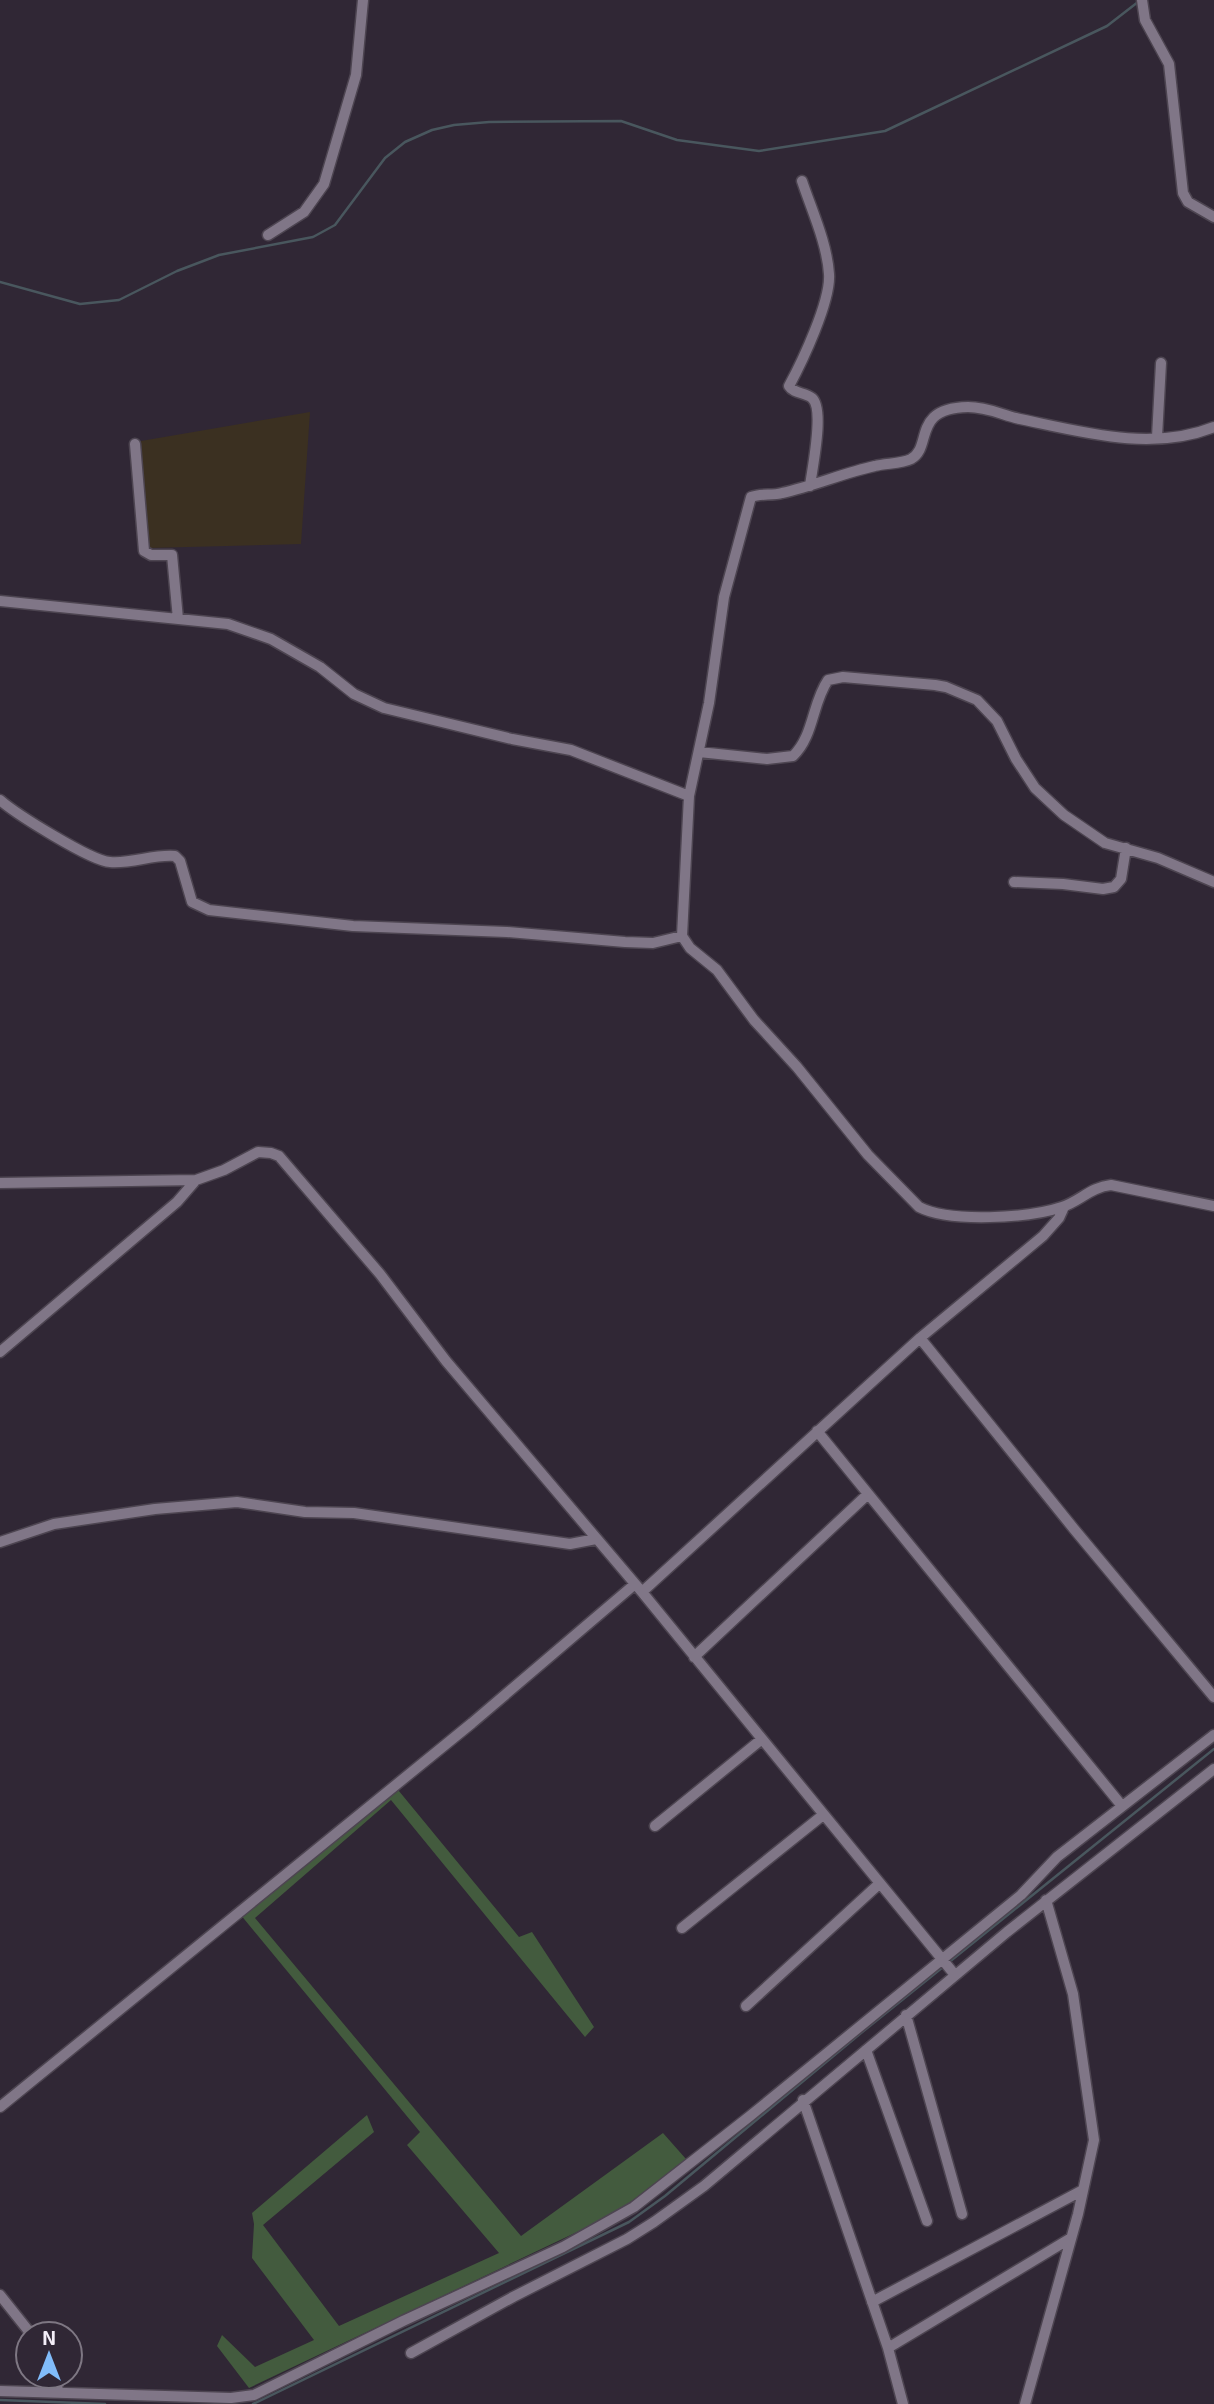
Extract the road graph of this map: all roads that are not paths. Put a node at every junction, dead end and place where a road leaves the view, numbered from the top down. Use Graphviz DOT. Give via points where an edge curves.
graph roads {
  1 [pos="363,0"];
  2 [pos="1143,3"];
  3 [pos="802,181"];
  4 [pos="1214,217"];
  5 [pos="268,235"];
  6 [pos="1161,363"];
  7 [pos="1214,427"];
  8 [pos="1157,437"];
  9 [pos="135,444"];
  10 [pos="810,486"];
  11 [pos="0,601"];
  12 [pos="178,619"];
  13 [pos="699,752"];
  14 [pos="689,796"];
  15 [pos="0,800"];
  16 [pos="1126,848"];
  17 [pos="1014,882"];
  18 [pos="1214,882"];
  19 [pos="682,936"];
  20 [pos="196,1180"];
  21 [pos="0,1183"];
  22 [pos="1214,1206"];
  23 [pos="1064,1207"];
  24 [pos="920,1338"];
  25 [pos="0,1352"];
  26 [pos="817,1431"];
  27 [pos="868,1494"];
  28 [pos="596,1539"];
  29 [pos="0,1542"];
  30 [pos="638,1588"];
  31 [pos="694,1657"];
  32 [pos="1214,1697"];
  33 [pos="1214,1735"];
  34 [pos="762,1739"];
  35 [pos="1214,1769"];
  36 [pos="1122,1806"];
  37 [pos="823,1815"];
  38 [pos="655,1826"];
  39 [pos="879,1884"];
  40 [pos="1046,1900"];
  41 [pos="682,1928"];
  42 [pos="944,1959"];
  43 [pos="953,1973"];
  44 [pos="746,2006"];
  45 [pos="906,2015"];
  46 [pos="866,2050"];
  47 [pos="803,2100"];
  48 [pos="0,2107"];
  49 [pos="1083,2190"];
  50 [pos="962,2214"];
  51 [pos="927,2221"];
  52 [pos="1071,2238"];
  53 [pos="0,2295"];
  54 [pos="872,2302"];
  55 [pos="20,2320"];
  56 [pos="888,2347"];
  57 [pos="411,2353"];
  58 [pos="0,2391"];
  59 [pos="58,2392"];
  60 [pos="903,2404"];
  61 [pos="1025,2404"];
  1 -- 5 [label="street" via="356,75 324,184 304,212"];
  2 -- 4 [label="street" via="1145,20 1170,64 1183,192 1188,202"];
  3 -- 10 [label="street" via="825,248 830,279 789,386 813,398 817,406"];
  6 -- 8 [label="street"];
  7 -- 8 [label="street" via="1187,436"];
  8 -- 10 [label="street" via="1081,433 967,407 949,410 929,422 913,458"];
  9 -- 12 [label="street" via="144,551 172,555"];
  10 -- 13 [label="street" via="750,498 724,597"];
  11 -- 12 [label="street"];
  12 -- 14 [label="street" via="228,624 271,639 320,667 354,694 384,708 571,750"];
  13 -- 14 [label="street"];
  13 -- 16 [label="street" via="767,759 793,756 802,745 828,680 882,679 946,687 988,710 1035,788 1064,815 1105,843"];
  14 -- 19 [label="street"];
  15 -- 19 [label="street" via="95,860 127,862 175,856 192,902 209,910 353,926 653,943"];
  16 -- 17 [label="street" via="1121,879 1114,887"];
  16 -- 18 [label="street"];
  19 -- 23 [label="street" via="919,1207 937,1214 988,1217"];
  20 -- 21 [label="street"];
  20 -- 25 [label="street" via="177,1202"];
  20 -- 28 [label="street" via="258,1152 279,1157"];
  22 -- 23 [label="street" via="1111,1185 1096,1188"];
  23 -- 24 [label="street" via="1043,1236"];
  24 -- 26 [label="street"];
  24 -- 32 [label="street"];
  26 -- 27 [label="street"];
  26 -- 30 [label="street"];
  27 -- 31 [label="street"];
  27 -- 36 [label="street"];
  28 -- 29 [label="street" via="570,1544 354,1513 228,1503 54,1524"];
  28 -- 30 [label="street"];
  30 -- 31 [label="street"];
  30 -- 48 [label="street"];
  31 -- 34 [label="street"];
  33 -- 36 [label="street"];
  34 -- 37 [label="street"];
  34 -- 38 [label="street"];
  35 -- 40 [label="street"];
  36 -- 42 [label="street" via="1057,1857 1021,1895"];
  37 -- 39 [label="street"];
  37 -- 41 [label="street"];
  39 -- 42 [label="street"];
  39 -- 44 [label="street"];
  40 -- 43 [label="street"];
  40 -- 49 [label="street" via="1073,1994 1094,2129"];
  42 -- 43 [label="street"];
  42 -- 59 [label="street" via="677,2174 625,2213 563,2247 254,2395"];
  43 -- 45 [label="street"];
  45 -- 46 [label="street"];
  45 -- 50 [label="street"];
  46 -- 47 [label="street"];
  46 -- 51 [label="street"];
  47 -- 54 [label="street"];
  47 -- 57 [label="street" via="704,2186 654,2222"];
  49 -- 52 [label="street"];
  49 -- 54 [label="street"];
  52 -- 56 [label="street"];
  52 -- 61 [label="street"];
  53 -- 55 [label="street"];
  54 -- 56 [label="street"];
  56 -- 60 [label="street"];
  58 -- 59 [label="street"];
}
